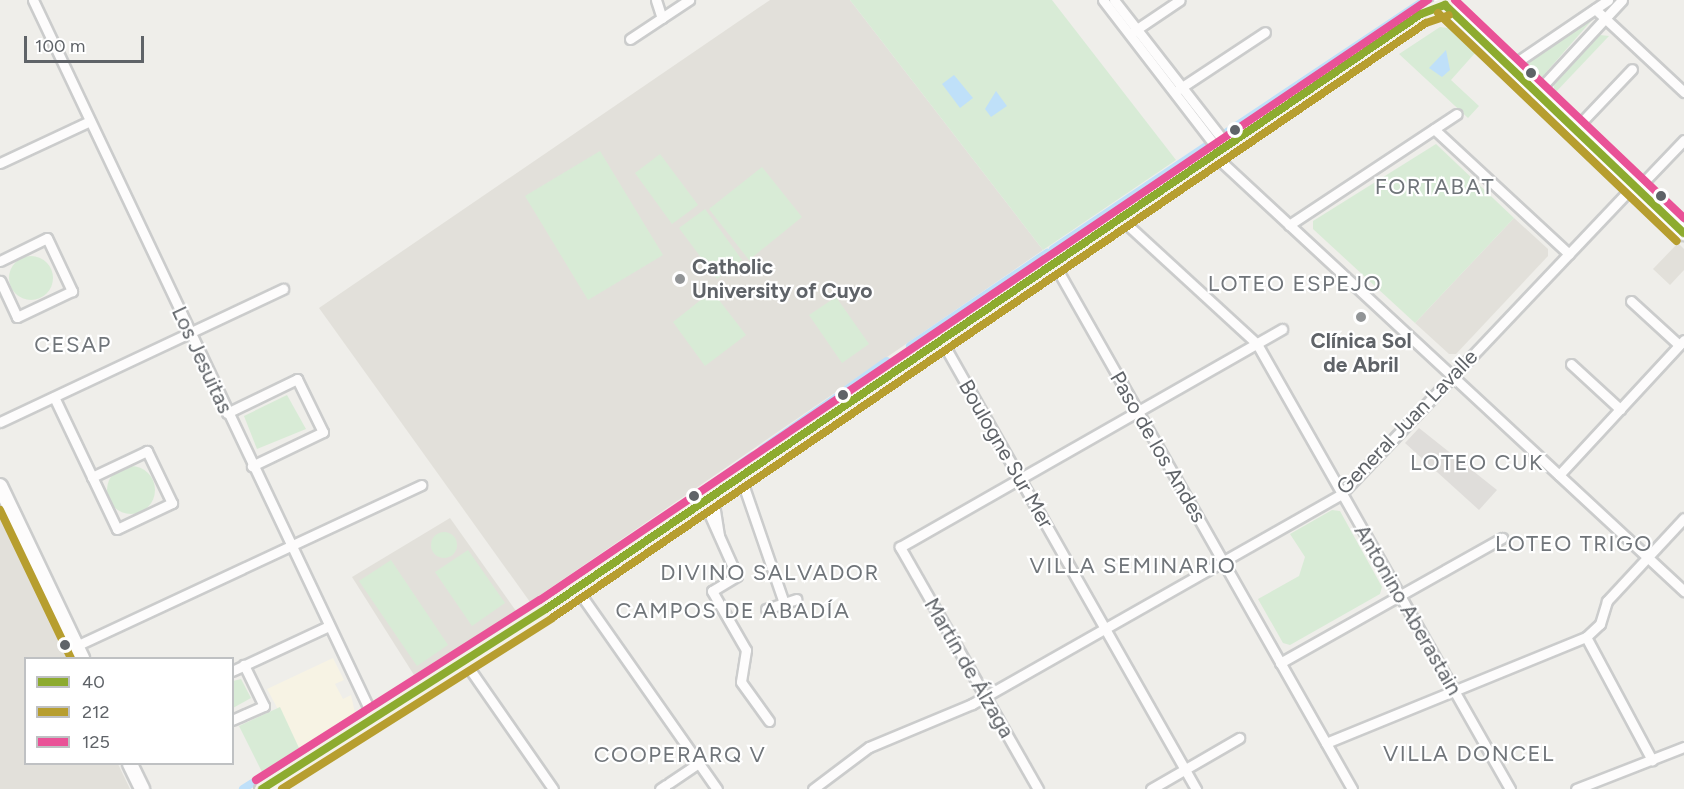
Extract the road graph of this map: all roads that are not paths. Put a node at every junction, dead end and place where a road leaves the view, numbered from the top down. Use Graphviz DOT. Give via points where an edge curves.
graph roads {
  1 [pos="33,0"];
  2 [pos="656,0"];
  3 [pos="689,0"];
  4 [pos="1103,0"];
  5 [pos="1114,0"];
  6 [pos="1180,0"];
  7 [pos="1608,0"];
  8 [pos="1622,0"];
  9 [pos="1446,2"];
  10 [pos="1595,9"];
  11 [pos="662,18"];
  12 [pos="1605,19"];
  13 [pos="1133,31"];
  14 [pos="1265,32"];
  15 [pos="630,39"];
  16 [pos="1508,68"];
  17 [pos="1632,69"];
  18 [pos="1178,90"];
  19 [pos="1684,92"];
  20 [pos="1535,94"];
  21 [pos="1457,114"];
  22 [pos="90,121"];
  23 [pos="1434,129"];
  24 [pos="1574,130"];
  25 [pos="1684,140"];
  26 [pos="1220,147"];
  27 [pos="0,163"];
  28 [pos="1635,187"];
  29 [pos="1122,220"];
  30 [pos="1289,225"];
  31 [pos="1681,225"];
  32 [pos="1569,254"];
  33 [pos="0,261"];
  34 [pos="1055,266"];
  35 [pos="0,281"];
  36 [pos="283,289"];
  37 [pos="1631,301"];
  38 [pos="1282,329"];
  39 [pos="190,333"];
  40 [pos="942,341"];
  41 [pos="1682,343"];
  42 [pos="1257,344"];
  43 [pos="1571,364"];
  44 [pos="1453,376"];
  45 [pos="54,397"];
  46 [pos="1620,409"];
  47 [pos="1138,411"];
  48 [pos="227,412"];
  49 [pos="0,422"];
  50 [pos="252,466"];
  51 [pos="1559,475"];
  52 [pos="92,477"];
  53 [pos="1020,478"];
  54 [pos="743,484"];
  55 [pos="421,485"];
  56 [pos="0,486"];
  57 [pos="1341,494"];
  58 [pos="710,506"];
  59 [pos="1684,518"];
  60 [pos="1502,538"];
  61 [pos="290,546"];
  62 [pos="1647,557"];
  63 [pos="1224,562"];
  64 [pos="1684,591"];
  65 [pos="581,595"];
  66 [pos="1400,596"];
  67 [pos="796,599"];
  68 [pos="783,603"];
  69 [pos="766,609"];
  70 [pos="329,626"];
  71 [pos="1105,628"];
  72 [pos="1586,637"];
  73 [pos="79,652"];
  74 [pos="1280,663"];
  75 [pos="244,665"];
  76 [pos="469,668"];
  77 [pos="234,669"];
  78 [pos="1454,691"];
  79 [pos="985,697"];
  80 [pos="234,719"];
  81 [pos="374,719"];
  82 [pos="769,721"];
  83 [pos="1239,738"];
  84 [pos="1326,743"];
  85 [pos="1684,747"];
  86 [pos="1652,760"];
  87 [pos="699,763"];
  88 [pos="130,765"];
  89 [pos="1185,769"];
  90 [pos="665,786"];
  91 [pos="142,789"];
  92 [pos="262,789"];
  93 [pos="277,789"];
  94 [pos="553,789"];
  95 [pos="717,789"];
  96 [pos="813,789"];
  97 [pos="1038,789"];
  98 [pos="1151,789"];
  99 [pos="1196,789"];
  100 [pos="1352,789"];
  101 [pos="1510,789"];
  102 [pos="1576,789"];
  1 -- 22 [label="street, Los Jesuitas"];
  2 -- 11 [label="street"];
  3 -- 11 [label="street"];
  4 -- 13 [label="street"];
  5 -- 13 [label="street"];
  6 -- 13 [label="street"];
  7 -- 10 [label="street"];
  8 -- 12 [label="street"];
  9 -- 16 [label="main road"];
  9 -- 26 [label="main road" via="1421,14"];
  10 -- 12 [label="street"];
  10 -- 16 [label="street"];
  11 -- 15 [label="street"];
  12 -- 19 [label="street"];
  12 -- 20 [label="street"];
  13 -- 18 [label="street"];
  14 -- 18 [label="street"];
  16 -- 20 [label="main road"];
  17 -- 24 [label="street"];
  18 -- 26 [label="street"];
  20 -- 24 [label="main road"];
  21 -- 23 [label="street"];
  22 -- 27 [label="street"];
  22 -- 39 [label="street, Los Jesuitas"];
  23 -- 30 [label="street"];
  23 -- 32 [label="street"];
  24 -- 28 [label="main road"];
  25 -- 28 [label="street, General Juan Lavalle"];
  26 -- 29 [label="main road"];
  26 -- 30 [label="street"];
  28 -- 31 [label="main road"];
  28 -- 32 [label="street, General Juan Lavalle"];
  29 -- 34 [label="main road"];
  29 -- 42 [label="street, Antonino Aberastain"];
  30 -- 44 [label="street"];
  32 -- 44 [label="street, General Juan Lavalle"];
  33 -- 35 [label="street" via="47,238 72,291 17,317"];
  34 -- 40 [label="main road"];
  34 -- 47 [label="street, Paso de los Andes"];
  36 -- 39 [label="street"];
  37 -- 41 [label="street"];
  38 -- 42 [label="street"];
  39 -- 45 [label="street"];
  39 -- 48 [label="street, Los Jesuitas"];
  40 -- 53 [label="street, Boulogne Sur Mer"];
  40 -- 54 [label="main road"];
  40 -- 81 [label="main road" via="555,603"];
  41 -- 46 [label="street"];
  42 -- 47 [label="street"];
  42 -- 57 [label="street, Antonino Aberastain"];
  43 -- 46 [label="street"];
  44 -- 51 [label="street"];
  44 -- 57 [label="street, General Juan Lavalle"];
  45 -- 49 [label="street"];
  45 -- 52 [label="street"];
  46 -- 51 [label="street"];
  47 -- 53 [label="street"];
  47 -- 63 [label="street, Paso de los Andes"];
  48 -- 50 [label="street, Los Jesuitas"];
  48 -- 50 [label="street" via="297,379 323,432"];
  50 -- 61 [label="street, Los Jesuitas"];
  51 -- 62 [label="street"];
  52 -- 52 [label="street" via="117,529 172,503 147,451"];
  53 -- 71 [label="street, Boulogne Sur Mer"];
  53 -- 79 [label="street, Martín de Álzaga" via="900,547"];
  54 -- 58 [label="main road"];
  54 -- 68 [label="street"];
  55 -- 61 [label="street"];
  56 -- 73 [label="main road"];
  57 -- 63 [label="street, General Juan Lavalle"];
  57 -- 66 [label="street, Antonino Aberastain"];
  58 -- 65 [label="main road"];
  58 -- 82 [label="street" via="737,576 712,591 744,646 741,682"];
  59 -- 62 [label="street"];
  60 -- 66 [label="street"];
  61 -- 70 [label="street, Los Jesuitas"];
  61 -- 73 [label="street"];
  62 -- 64 [label="street"];
  62 -- 72 [label="street" via="1607,601 1600,624"];
  63 -- 71 [label="street, General Juan Lavalle"];
  63 -- 74 [label="street, Paso de los Andes"];
  65 -- 76 [label="main road"];
  65 -- 87 [label="street"];
  66 -- 74 [label="street"];
  66 -- 78 [label="street, Antonino Aberastain"];
  67 -- 68 [label="street"];
  68 -- 69 [label="street"];
  70 -- 75 [label="street"];
  70 -- 81 [label="street, Los Jesuitas"];
  71 -- 79 [label="street, General Juan Lavalle"];
  71 -- 89 [label="street, Boulogne Sur Mer"];
  72 -- 78 [label="street"];
  72 -- 86 [label="street"];
  74 -- 84 [label="street, Paso de los Andes"];
  75 -- 77 [label="street"];
  75 -- 80 [label="street" via="264,706"];
  76 -- 93 [label="main road"];
  76 -- 94 [label="street"];
  78 -- 84 [label="street"];
  78 -- 101 [label="street, Antonino Aberastain"];
  79 -- 96 [label="street, General Juan Lavalle" via="869,747"];
  79 -- 97 [label="street, Martín de Álzaga"];
  81 -- 92 [label="main road"];
  83 -- 89 [label="street"];
  84 -- 100 [label="street, Paso de los Andes"];
  85 -- 86 [label="street"];
  86 -- 102 [label="street"];
  87 -- 90 [label="street"];
  87 -- 95 [label="street"];
  88 -- 91 [label="main road"];
  89 -- 98 [label="street"];
  89 -- 99 [label="street, Boulogne Sur Mer"];
}
